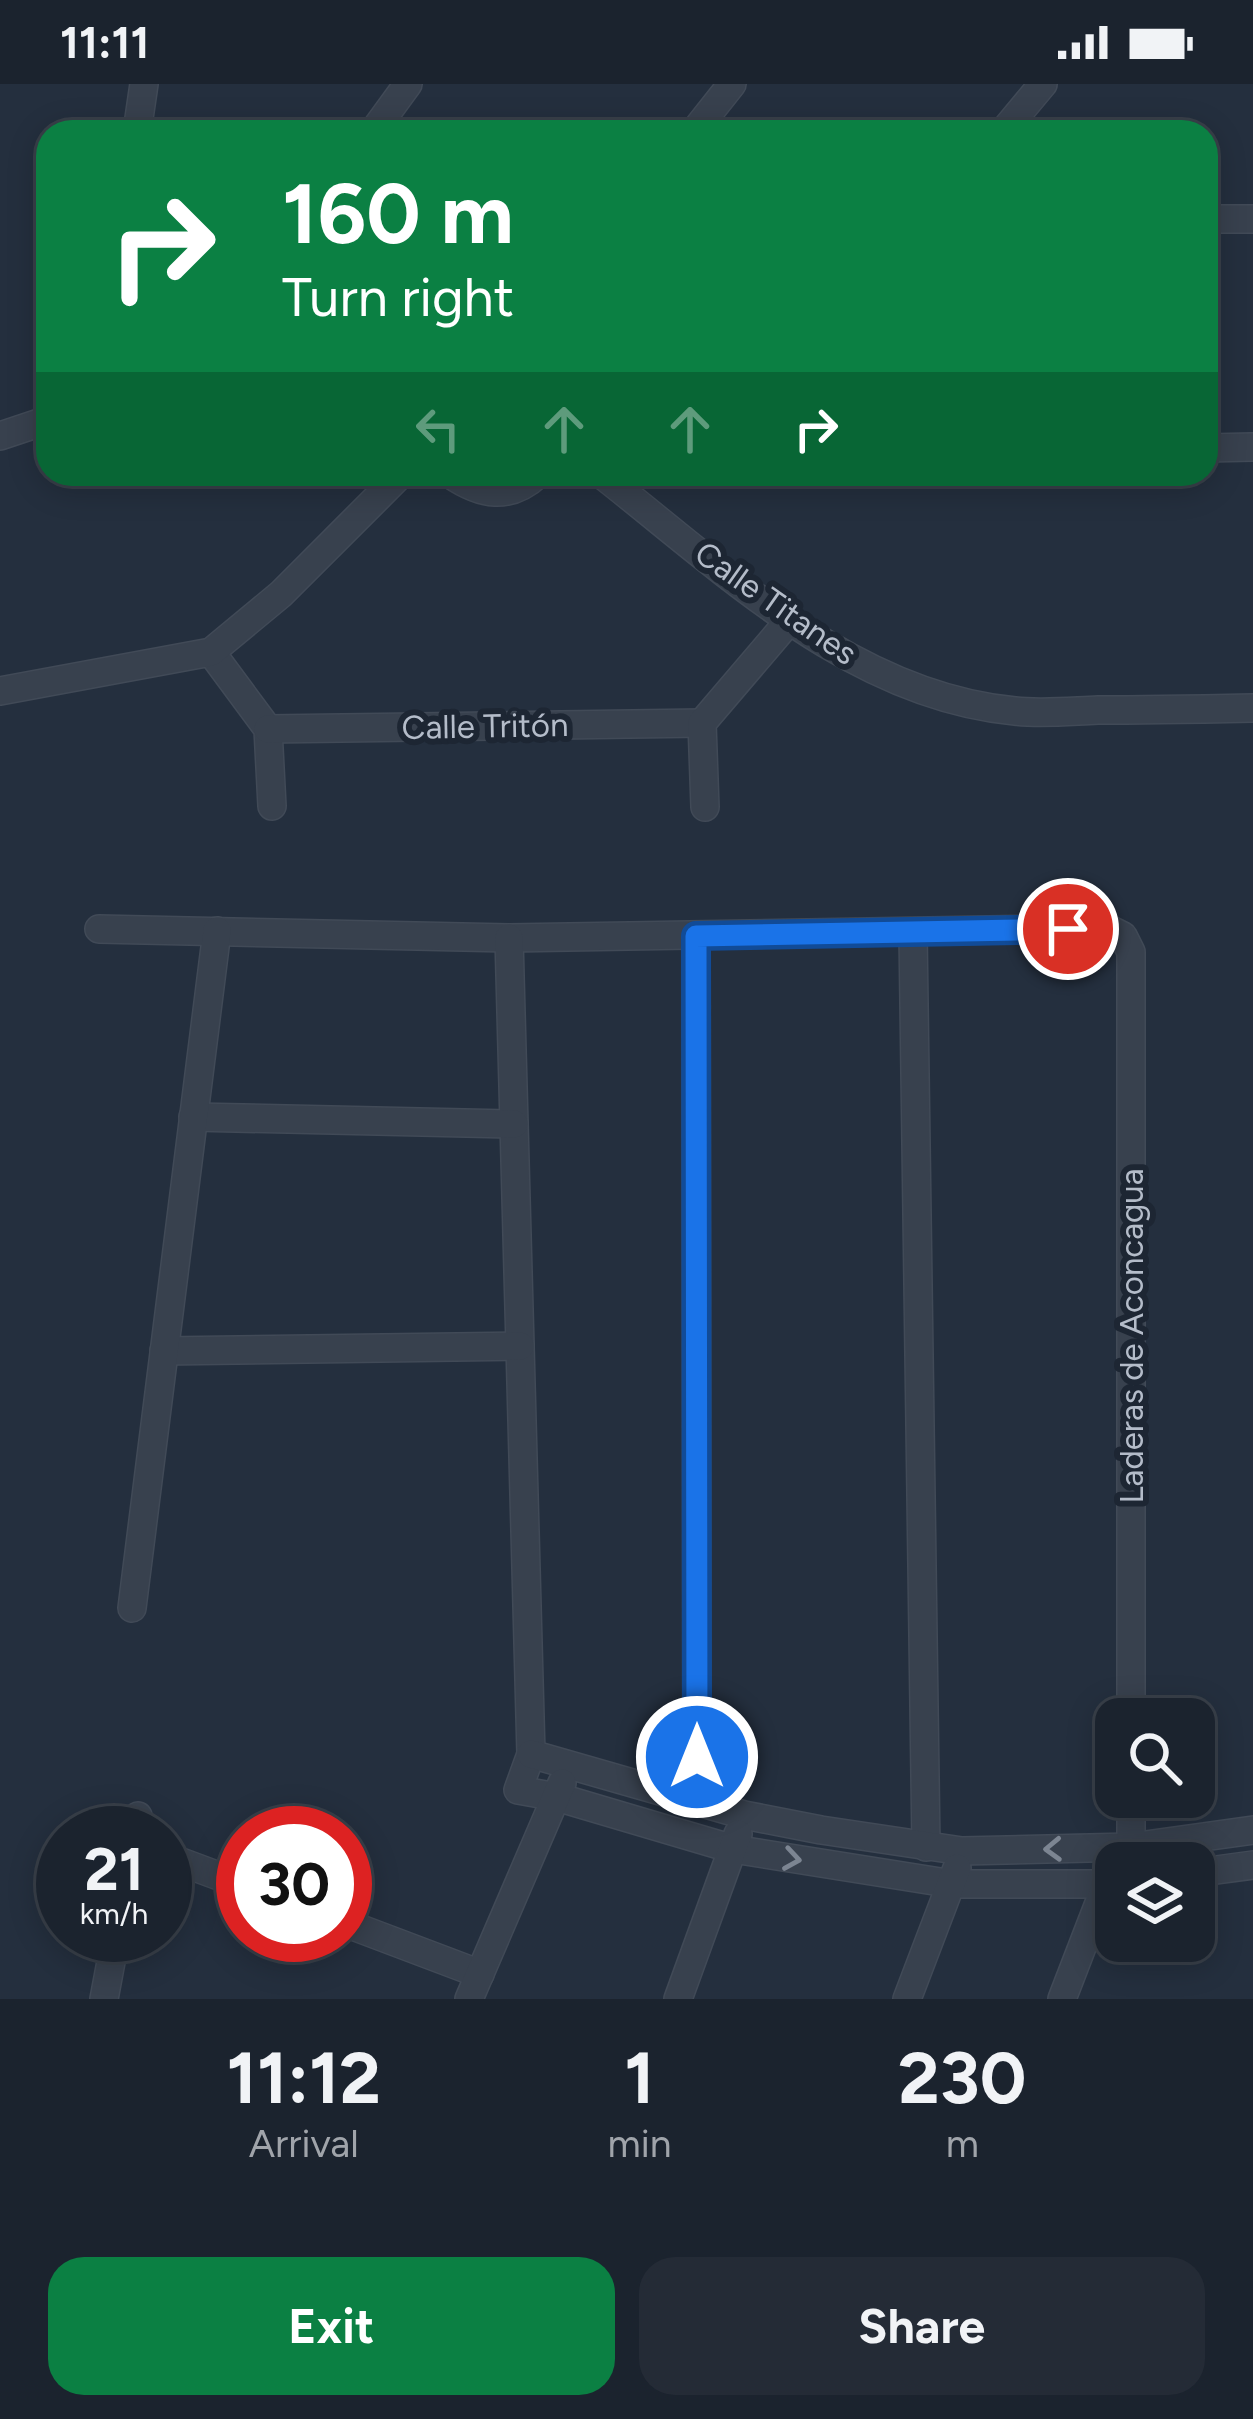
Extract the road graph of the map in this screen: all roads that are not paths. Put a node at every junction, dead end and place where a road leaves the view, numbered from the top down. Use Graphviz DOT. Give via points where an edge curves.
graph roads {
  1 [pos="144,84"];
  2 [pos="408,84"];
  3 [pos="733,84"];
  4 [pos="1043,84"];
  5 [pos="138,120"];
  6 [pos="382,120"];
  7 [pos="704,120"];
  8 [pos="1014,120"];
  9 [pos="1248,214"];
  10 [pos="1218,218"];
  11 [pos="36,424"];
  12 [pos="0,436"];
  13 [pos="1253,447"];
  14 [pos="1218,448"];
  15 [pos="389,486"];
  16 [pos="472,486"];
  17 [pos="524,486"];
  18 [pos="616,486"];
  19 [pos="789,621"];
  20 [pos="211,652"];
  21 [pos="0,691"];
  22 [pos="1253,708"];
  23 [pos="702,723"];
  24 [pos="268,729"];
  25 [pos="272,806"];
  26 [pos="705,807"];
  27 [pos="99,928"];
  28 [pos="217,931"];
  29 [pos="913,933"];
  30 [pos="696,936"];
  31 [pos="509,938"];
  32 [pos="193,1117"];
  33 [pos="514,1124"];
  34 [pos="520,1346"];
  35 [pos="164,1351"];
  36 [pos="132,1608"];
  37 [pos="1131,1698"];
  38 [pos="532,1754"];
  39 [pos="568,1762"];
  40 [pos="557,1797"];
  41 [pos="697,1803"];
  42 [pos="744,1815"];
  43 [pos="1253,1830"];
  44 [pos="1212,1842"];
  45 [pos="926,1847"];
  46 [pos="733,1849"];
  47 [pos="962,1851"];
  48 [pos="1253,1865"];
  49 [pos="1095,1867"];
  50 [pos="1215,1870"];
  51 [pos="1095,1872"];
  52 [pos="953,1884"];
  53 [pos="1095,1923"];
  54 [pos="372,1936"];
  55 [pos="111,1962"];
  56 [pos="475,1986"];
  57 [pos="104,1999"];
  58 [pos="678,1999"];
  59 [pos="908,1999"];
  60 [pos="1062,1999"];
  1 -- 5 [label="street"];
  2 -- 6 [label="street"];
  3 -- 7 [label="street"];
  4 -- 8 [label="street"];
  9 -- 10 [label="street"];
  11 -- 12 [label="street"];
  13 -- 14 [label="street"];
  15 -- 20 [label="street"];
  16 -- 17 [label="street"];
  18 -- 19 [label="street, Calle Titanes"];
  19 -- 22 [label="street, Calle Titanes" via="896,681 952,700 1017,712"];
  19 -- 23 [label="street"];
  20 -- 21 [label="street"];
  20 -- 24 [label="street"];
  23 -- 24 [label="street, Calle Tritón"];
  23 -- 26 [label="street"];
  24 -- 25 [label="street"];
  27 -- 28 [label="street"];
  28 -- 31 [label="street"];
  28 -- 32 [label="street"];
  29 -- 30 [label="street"];
  29 -- 37 [label="street, Laderas de Aconcagua" via="1107,928 1123,935 1131,952"];
  29 -- 45 [label="street"];
  30 -- 31 [label="street"];
  30 -- 41 [label="street"];
  31 -- 33 [label="street"];
  32 -- 33 [label="street"];
  32 -- 35 [label="street"];
  33 -- 34 [label="street"];
  34 -- 35 [label="street"];
  34 -- 38 [label="street"];
  35 -- 36 [label="street"];
  38 -- 39 [label="street"];
  38 -- 40 [label="street" via="518,1790"];
  39 -- 40 [label="street"];
  39 -- 41 [label="street"];
  40 -- 46 [label="street"];
  40 -- 56 [label="street"];
  41 -- 42 [label="street"];
  42 -- 45 [label="street"];
  42 -- 46 [label="street"];
  43 -- 44 [label="street"];
  45 -- 47 [label="street"];
  46 -- 52 [label="street, one-way"];
  46 -- 58 [label="street"];
  49 -- 47 [label="street, one-way"];
  47 -- 52 [label="street"];
  48 -- 50 [label="street"];
  51 -- 52 [label="street"];
  52 -- 59 [label="street"];
  53 -- 60 [label="street"];
  54 -- 56 [label="street"];
  55 -- 57 [label="street"];
}
